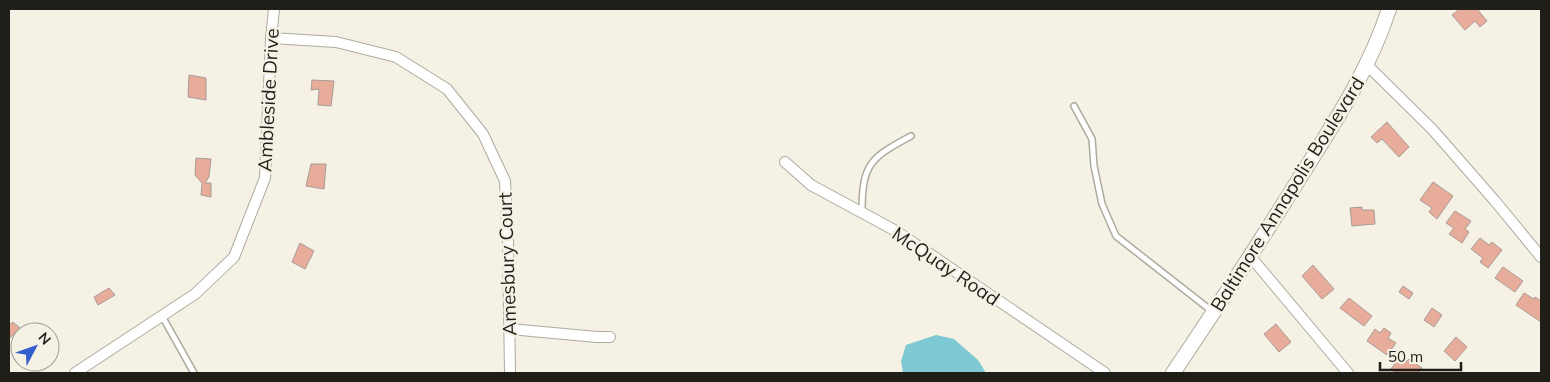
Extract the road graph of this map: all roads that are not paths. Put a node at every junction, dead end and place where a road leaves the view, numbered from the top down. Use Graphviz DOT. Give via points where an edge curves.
graph roads {
  1 [pos="274,9"];
  2 [pos="1389,9"];
  3 [pos="271,38"];
  4 [pos="1367,65"];
  5 [pos="1074,106"];
  6 [pos="911,136"];
  7 [pos="785,162"];
  8 [pos="862,212"];
  9 [pos="1250,256"];
  10 [pos="1541,257"];
  11 [pos="1214,312"];
  12 [pos="162,316"];
  13 [pos="510,329"];
  14 [pos="610,336"];
  15 [pos="75,373"];
  16 [pos="194,373"];
  17 [pos="510,373"];
  18 [pos="1105,373"];
  19 [pos="1173,373"];
  20 [pos="1348,373"];
  1 -- 3 [label="street, Ambleside Drive"];
  2 -- 4 [label="main road, Baltimore Annapolis Boulevard"];
  3 -- 12 [label="street, Ambleside Drive" via="265,178 234,257 195,294"];
  3 -- 13 [label="street, Amesbury Court" via="336,42 396,57 447,89 483,134 505,181"];
  4 -- 9 [label="main road, Baltimore Annapolis Boulevard"];
  4 -- 10 [label="street" via="1432,129"];
  5 -- 11 [label="lane" via="1092,139 1102,204 1116,236"];
  6 -- 8 [label="lane" via="873,160 865,176"];
  7 -- 8 [label="street, McQuay Road" via="811,185"];
  8 -- 18 [label="street, McQuay Road" via="896,231"];
  9 -- 11 [label="main road, Baltimore Annapolis Boulevard"];
  9 -- 20 [label="street"];
  11 -- 19 [label="main road, Baltimore Annapolis Boulevard"];
  12 -- 15 [label="street, Ambleside Drive"];
  12 -- 16 [label="lane"];
  13 -- 14 [label="street"];
  13 -- 17 [label="street, Amesbury Court"];
}
